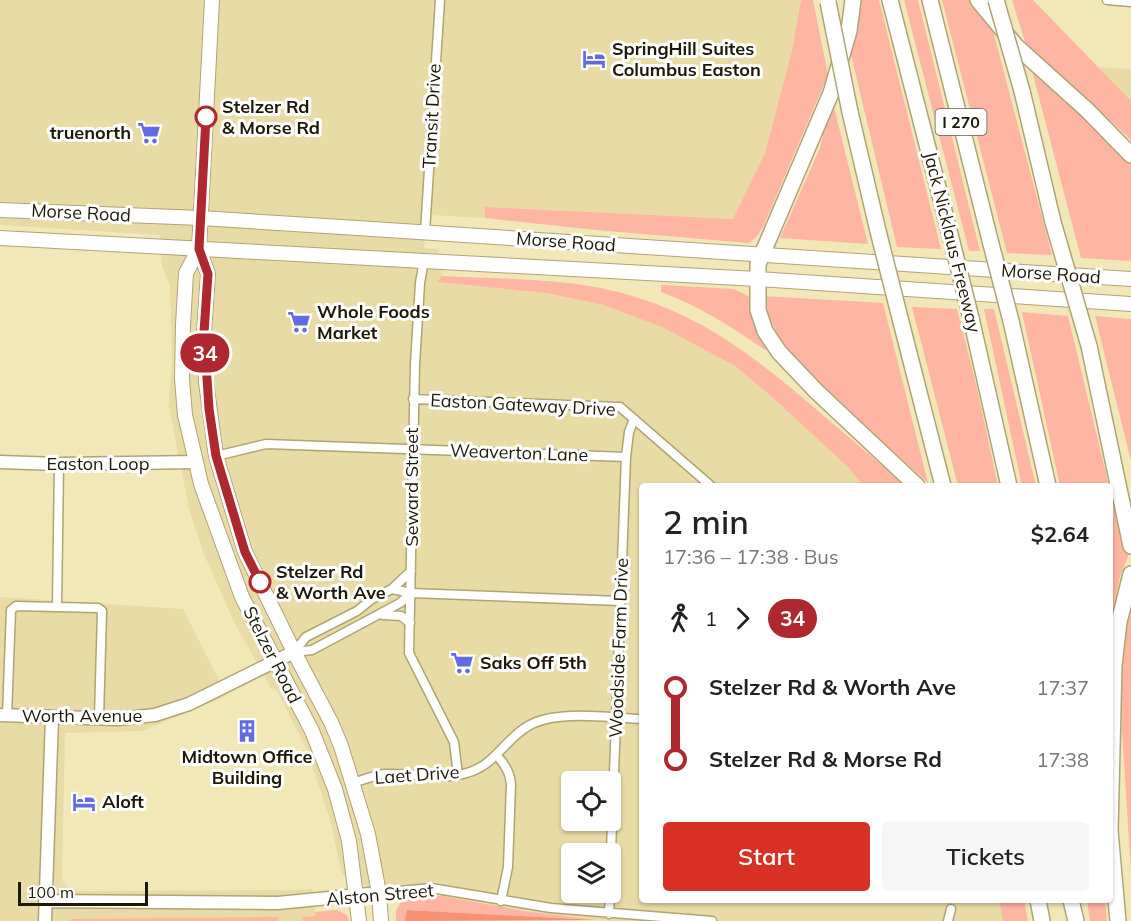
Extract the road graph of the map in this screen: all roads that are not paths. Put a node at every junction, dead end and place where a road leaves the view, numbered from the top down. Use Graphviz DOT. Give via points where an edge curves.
graph roads {
  1 [pos="213,0"];
  2 [pos="440,0"];
  3 [pos="853,0"];
  4 [pos="890,0"];
  5 [pos="930,0"];
  6 [pos="978,0"];
  7 [pos="996,0"];
  8 [pos="1107,0"];
  9 [pos="827,1"];
  10 [pos="1131,2"];
  11 [pos="1131,155"];
  12 [pos="0,210"];
  13 [pos="201,218"];
  14 [pos="425,232"];
  15 [pos="0,238"];
  16 [pos="199,249"];
  17 [pos="762,256"];
  18 [pos="423,260"];
  19 [pos="757,279"];
  20 [pos="1131,279"];
  21 [pos="1131,304"];
  22 [pos="183,368"];
  23 [pos="413,399"];
  24 [pos="634,419"];
  25 [pos="412,449"];
  26 [pos="216,456"];
  27 [pos="626,458"];
  28 [pos="0,462"];
  29 [pos="196,462"];
  30 [pos="59,464"];
  31 [pos="708,483"];
  32 [pos="913,483"];
  33 [pos="942,483"];
  34 [pos="1008,483"];
  35 [pos="1047,483"];
  36 [pos="1131,546"];
  37 [pos="411,571"];
  38 [pos="1131,574"];
  39 [pos="392,589"];
  40 [pos="411,593"];
  41 [pos="620,601"];
  42 [pos="57,607"];
  43 [pos="377,616"];
  44 [pos="410,623"];
  45 [pos="4,640"];
  46 [pos="294,652"];
  47 [pos="275,663"];
  48 [pos="1113,665"];
  49 [pos="3,715"];
  50 [pos="52,717"];
  51 [pos="99,718"];
  52 [pos="616,718"];
  53 [pos="639,719"];
  54 [pos="497,756"];
  55 [pos="458,775"];
  56 [pos="353,783"];
  57 [pos="611,843"];
  58 [pos="1113,865"];
  59 [pos="379,892"];
  60 [pos="356,896"];
  61 [pos="501,900"];
  62 [pos="45,901"];
  63 [pos="610,903"];
  64 [pos="1039,903"];
  65 [pos="1072,903"];
  66 [pos="1076,903"];
  67 [pos="951,909"];
  68 [pos="609,914"];
  69 [pos="45,921"];
  70 [pos="359,921"];
  71 [pos="381,921"];
  72 [pos="712,921"];
  73 [pos="948,921"];
  74 [pos="1042,921"];
  75 [pos="1077,921"];
  76 [pos="1118,921"];
  1 -- 13 [label="main road, Stelzer Road"];
  2 -- 14 [label="street, Transit Drive"];
  3 -- 17 [label="highway" via="849,31 831,93"];
  4 -- 34 [label="highway, Jack Nicklaus Freeway / I 270, bridge" via="971,318"];
  5 -- 35 [label="highway, Jack Nicklaus Freeway / I 270, bridge"];
  6 -- 11 [label="highway" via="1016,46"];
  7 -- 36 [label="highway, bridge" via="1089,346"];
  8 -- 10 [label="street"];
  9 -- 33 [label="highway, bridge" via="878,231"];
  12 -- 13 [label="main road, Morse Road"];
  13 -- 14 [label="main road, Morse Road"];
  13 -- 16 [label="main road, Stelzer Road"];
  14 -- 17 [label="main road, Morse Road"];
  15 -- 16 [label="main road, Morse Road"];
  16 -- 18 [label="main road, Morse Road"];
  16 -- 22 [label="main road, Stelzer Road" via="186,273"];
  16 -- 26 [label="main road, Stelzer Road" via="208,274 206,382"];
  17 -- 19 [label="highway"];
  17 -- 20 [label="main road, Morse Road"];
  18 -- 19 [label="main road, Morse Road"];
  18 -- 23 [label="street, Seward Street"];
  19 -- 21 [label="main road, Morse Road"];
  19 -- 32 [label="highway" via="760,321 779,352"];
  22 -- 26 [label="main road" via="202,447"];
  22 -- 29 [label="main road, Stelzer Road" via="185,415"];
  23 -- 24 [label="street, Easton Gateway Drive" via="621,407"];
  23 -- 25 [label="street, Seward Street"];
  24 -- 27 [label="street, Woodside Farm Drive"];
  24 -- 31 [label="street, Easton Gateway Drive"];
  25 -- 26 [label="street" via="266,444"];
  25 -- 27 [label="street, Weaverton Lane"];
  25 -- 37 [label="street, Seward Street"];
  26 -- 46 [label="main road, Stelzer Road" via="245,552"];
  27 -- 41 [label="street, Woodside Farm Drive"];
  28 -- 30 [label="street, Easton Loop"];
  29 -- 30 [label="street, Easton Loop"];
  29 -- 47 [label="main road, Stelzer Road" via="242,597"];
  30 -- 42 [label="street"];
  37 -- 39 [label="street, Seward Street"];
  37 -- 40 [label="street, Seward Street"];
  38 -- 48 [label="highway"];
  39 -- 40 [label="street"];
  39 -- 46 [label="street, Worth Avenue" via="306,638"];
  40 -- 41 [label="street"];
  40 -- 43 [label="street, Worth Avenue"];
  40 -- 44 [label="street, Seward Street"];
  41 -- 52 [label="street, Woodside Farm Drive"];
  42 -- 45 [label="street" via="16,606 11,610"];
  42 -- 51 [label="street" via="102,611"];
  43 -- 44 [label="street" via="392,614"];
  43 -- 46 [label="street, Worth Avenue" via="312,650"];
  44 -- 55 [label="street, Seward Street" via="409,653 454,742"];
  45 -- 49 [label="street"];
  46 -- 47 [label="street, Worth Avenue"];
  46 -- 56 [label="main road, Stelzer Road" via="331,722"];
  47 -- 51 [label="street, Worth Avenue" via="189,704 155,715"];
  47 -- 60 [label="main road, Stelzer Road" via="312,731 335,789 349,841"];
  49 -- 50 [label="street, Worth Avenue"];
  50 -- 51 [label="street, Worth Avenue"];
  50 -- 62 [label="street"];
  52 -- 53 [label="street, Laet Drive"];
  52 -- 54 [label="street, Laet Drive" via="552,717 530,724 511,738"];
  52 -- 57 [label="street, Woodside Farm Drive"];
  54 -- 55 [label="street, Laet Drive" via="481,768"];
  54 -- 61 [label="street" via="504,763 511,784 508,867"];
  55 -- 56 [label="street, Laet Drive" via="383,774"];
  56 -- 59 [label="main road, Stelzer Road"];
  58 -- 76 [label="highway"];
  59 -- 60 [label="street, Alston Street"];
  59 -- 61 [label="street, Alston Street" via="431,888"];
  59 -- 71 [label="main road, Stelzer Road"];
  60 -- 62 [label="street, Alston Street" via="278,903"];
  60 -- 70 [label="main road, Stelzer Road"];
  61 -- 68 [label="street, Alston Street"];
  62 -- 69 [label="street"];
  63 -- 68 [label="street"];
  64 -- 74 [label="highway"];
  65 -- 75 [label="highway"];
  66 -- 75 [label="highway"];
  67 -- 73 [label="street"];
  68 -- 72 [label="street, Alston Street"];
}
